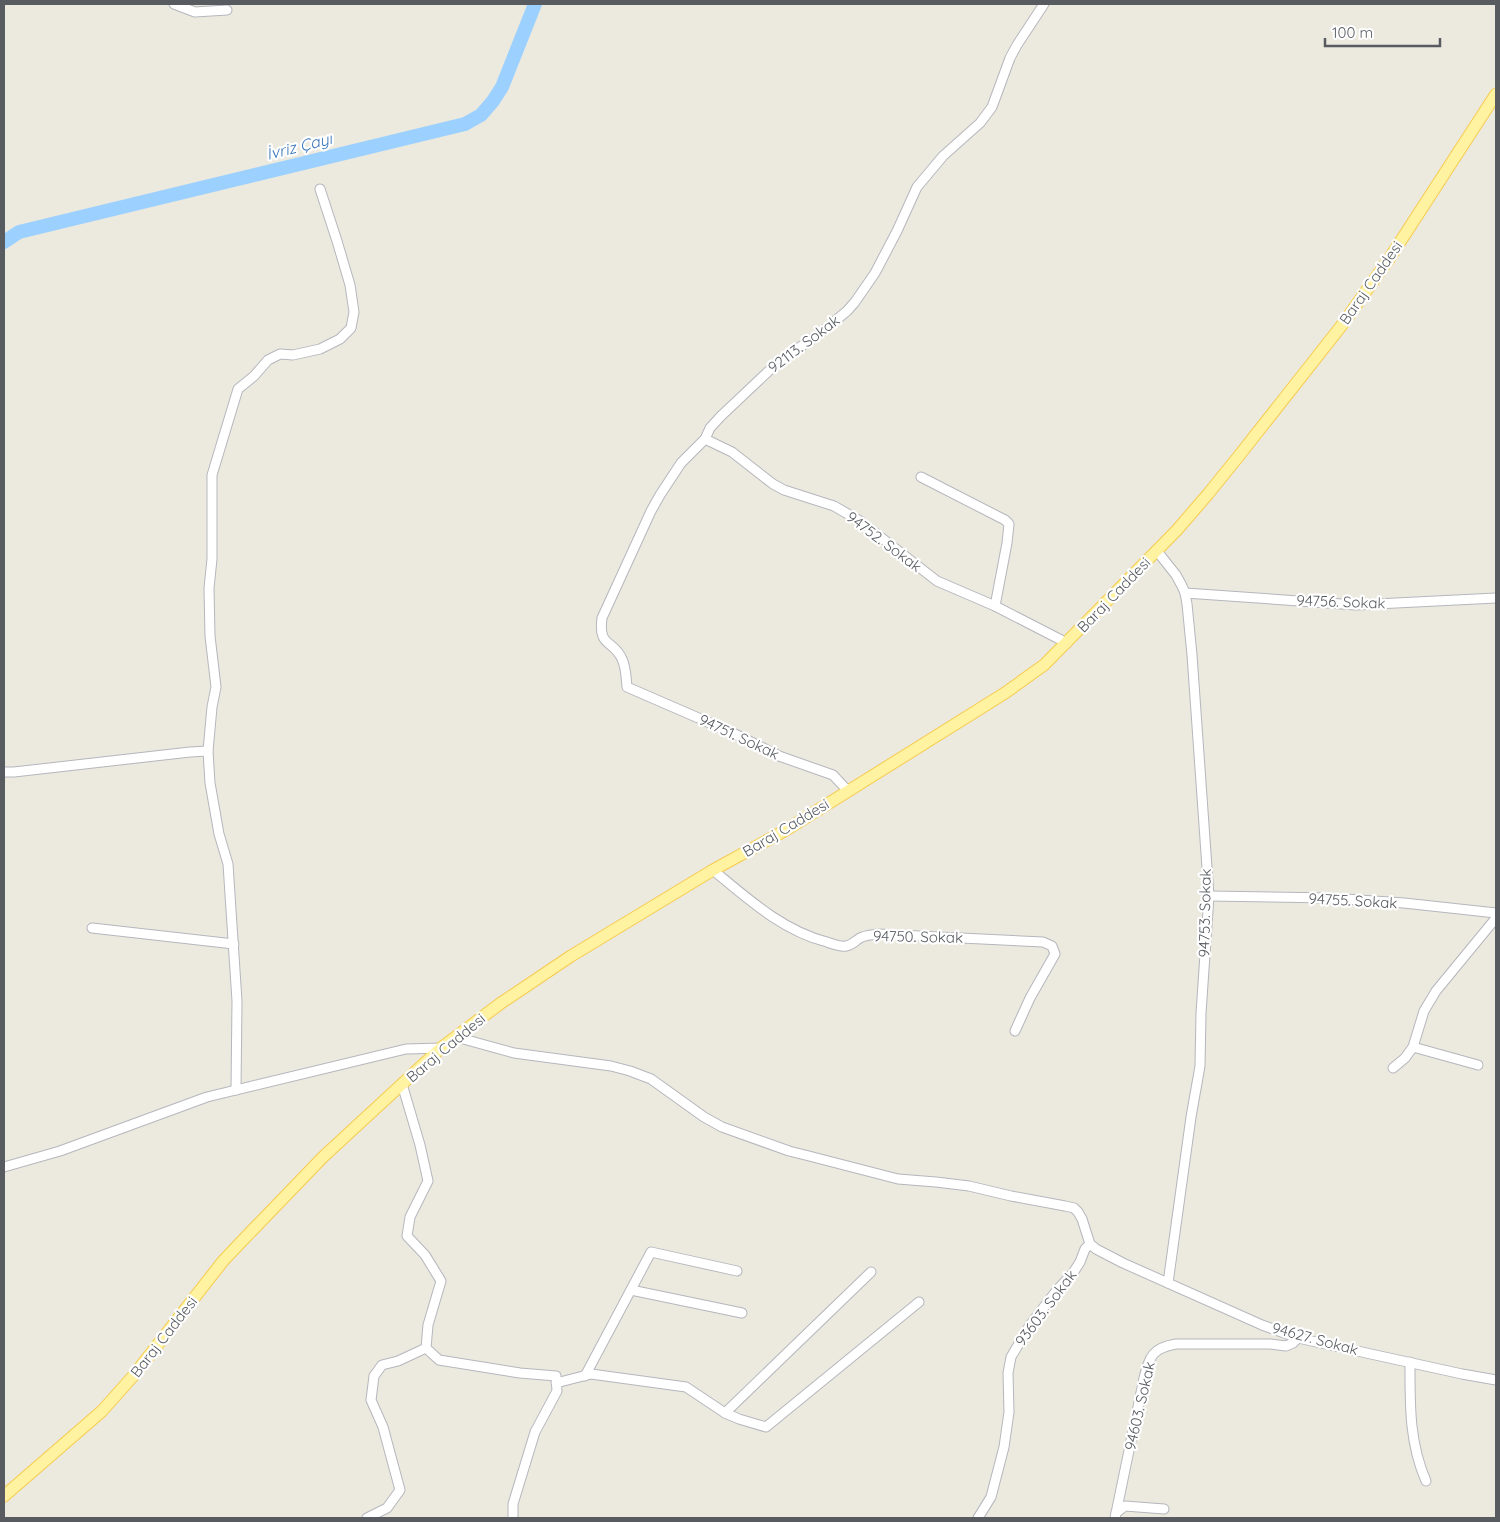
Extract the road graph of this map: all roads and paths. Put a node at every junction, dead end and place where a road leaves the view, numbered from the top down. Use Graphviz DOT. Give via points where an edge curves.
graph roads {
  1 [pos="174,4"];
  2 [pos="1044,4"];
  3 [pos="227,10"];
  4 [pos="1496,94"];
  5 [pos="320,190"];
  6 [pos="705,439"];
  7 [pos="921,477"];
  8 [pos="1157,551"];
  9 [pos="1185,593"];
  10 [pos="1496,597"];
  11 [pos="995,606"];
  12 [pos="1067,643"];
  13 [pos="627,686"];
  14 [pos="208,751"];
  15 [pos="4,772"];
  16 [pos="848,791"];
  17 [pos="713,870"];
  18 [pos="1209,896"];
  19 [pos="1496,913"];
  20 [pos="1496,918"];
  21 [pos="92,928"];
  22 [pos="234,944"];
  23 [pos="1015,1031"];
  24 [pos="456,1037"];
  25 [pos="1413,1047"];
  26 [pos="441,1048"];
  27 [pos="1478,1065"];
  28 [pos="1393,1068"];
  29 [pos="402,1084"];
  30 [pos="236,1090"];
  31 [pos="4,1167"];
  32 [pos="1090,1244"];
  33 [pos="736,1271"];
  34 [pos="871,1272"];
  35 [pos="1168,1283"];
  36 [pos="631,1290"];
  37 [pos="919,1302"];
  38 [pos="742,1313"];
  39 [pos="1298,1338"];
  40 [pos="426,1348"];
  41 [pos="1410,1362"];
  42 [pos="585,1376"];
  43 [pos="1496,1380"];
  44 [pos="556,1383"];
  45 [pos="725,1413"];
  46 [pos="1426,1481"];
  47 [pos="4,1496"];
  48 [pos="1164,1510"];
  49 [pos="1115,1516"];
  50 [pos="366,1518"];
  51 [pos="513,1518"];
  52 [pos="978,1518"];
  1 -- 3 [label="street" via="195,12"];
  2 -- 6 [label="street, 92113. Sokak" via="1016,45 992,107 917,187 875,273 855,302 837,320 767,372 721,416"];
  4 -- 8 [label="main road, Baraj Caddesi" via="1434,192 1342,325 1208,494"];
  5 -- 14 [label="street" via="350,285 354,312 351,328 340,339 320,349 293,355 280,354 268,360 238,389 233,402 212,475 209,588 216,687"];
  6 -- 11 [label="street, 94752. Sokak" via="732,452 784,490 847,513 937,581"];
  6 -- 13 [label="street, 92113. Sokak" via="681,463 660,495 602,618 602,635 621,657"];
  7 -- 11 [label="street" via="1009,524"];
  8 -- 9 [label="street, 94753. Sokak"];
  8 -- 12 [label="main road, Baraj Caddesi"];
  9 -- 10 [label="street, 94756. Sokak" via="1356,605"];
  9 -- 18 [label="street, 94753. Sokak"];
  11 -- 12 [label="street, 94752. Sokak"];
  12 -- 16 [label="main road, Baraj Caddesi" via="1044,665 1005,693"];
  13 -- 16 [label="street, 94751. Sokak" via="779,756 833,774"];
  14 -- 15 [label="street"];
  14 -- 22 [label="street" via="212,799 228,864"];
  16 -- 17 [label="main road, Baraj Caddesi"];
  17 -- 23 [label="street, 94750. Sokak" via="782,923 808,936 841,946 878,934 1043,942 1052,946 1055,954"];
  17 -- 24 [label="main road, Baraj Caddesi" via="571,956"];
  18 -- 19 [label="street, 94755. Sokak" via="1330,898"];
  18 -- 35 [label="street, 94753. Sokak" via="1200,1066"];
  20 -- 25 [label="street" via="1429,1001"];
  21 -- 22 [label="street"];
  22 -- 30 [label="street"];
  24 -- 26 [label="main road, Baraj Caddesi"];
  24 -- 32 [label="street" via="522,1054 610,1066 643,1075 722,1127 782,1149 898,1179 970,1186 1074,1208 1082,1218"];
  25 -- 27 [label="street"];
  25 -- 28 [label="street"];
  26 -- 29 [label="main road, Baraj Caddesi"];
  26 -- 30 [label="street" via="406,1049"];
  29 -- 40 [label="street" via="428,1181 410,1218 407,1236 424,1254 441,1281 428,1325"];
  29 -- 47 [label="main road, Baraj Caddesi" via="323,1157 223,1261 134,1376 102,1411"];
  30 -- 31 [label="street"];
  32 -- 35 [label="street, 94627. Sokak"];
  32 -- 52 [label="street, 93603. Sokak" via="1073,1273 1030,1325 1011,1357 1004,1447 991,1497"];
  33 -- 36 [label="street" via="651,1252"];
  34 -- 45 [label="street"];
  35 -- 39 [label="street, 94627. Sokak"];
  36 -- 38 [label="street"];
  36 -- 42 [label="street"];
  37 -- 45 [label="street" via="766,1427"];
  39 -- 41 [label="street, 94627. Sokak"];
  39 -- 49 [label="street, 94603. Sokak" via="1286,1346 1176,1344 1156,1351 1150,1358 1144,1378"];
  40 -- 44 [label="street" via="439,1360 556,1376"];
  40 -- 50 [label="street" via="382,1365 374,1376 371,1400 383,1428 400,1490 387,1508"];
  41 -- 43 [label="street, 94627. Sokak"];
  41 -- 46 [label="street" via="1411,1427 1415,1453"];
  42 -- 44 [label="street"];
  42 -- 45 [label="street" via="591,1374 686,1387"];
  44 -- 51 [label="street" via="557,1390 535,1432 513,1504"];
  48 -- 49 [label="street" via="1125,1506"];
}
